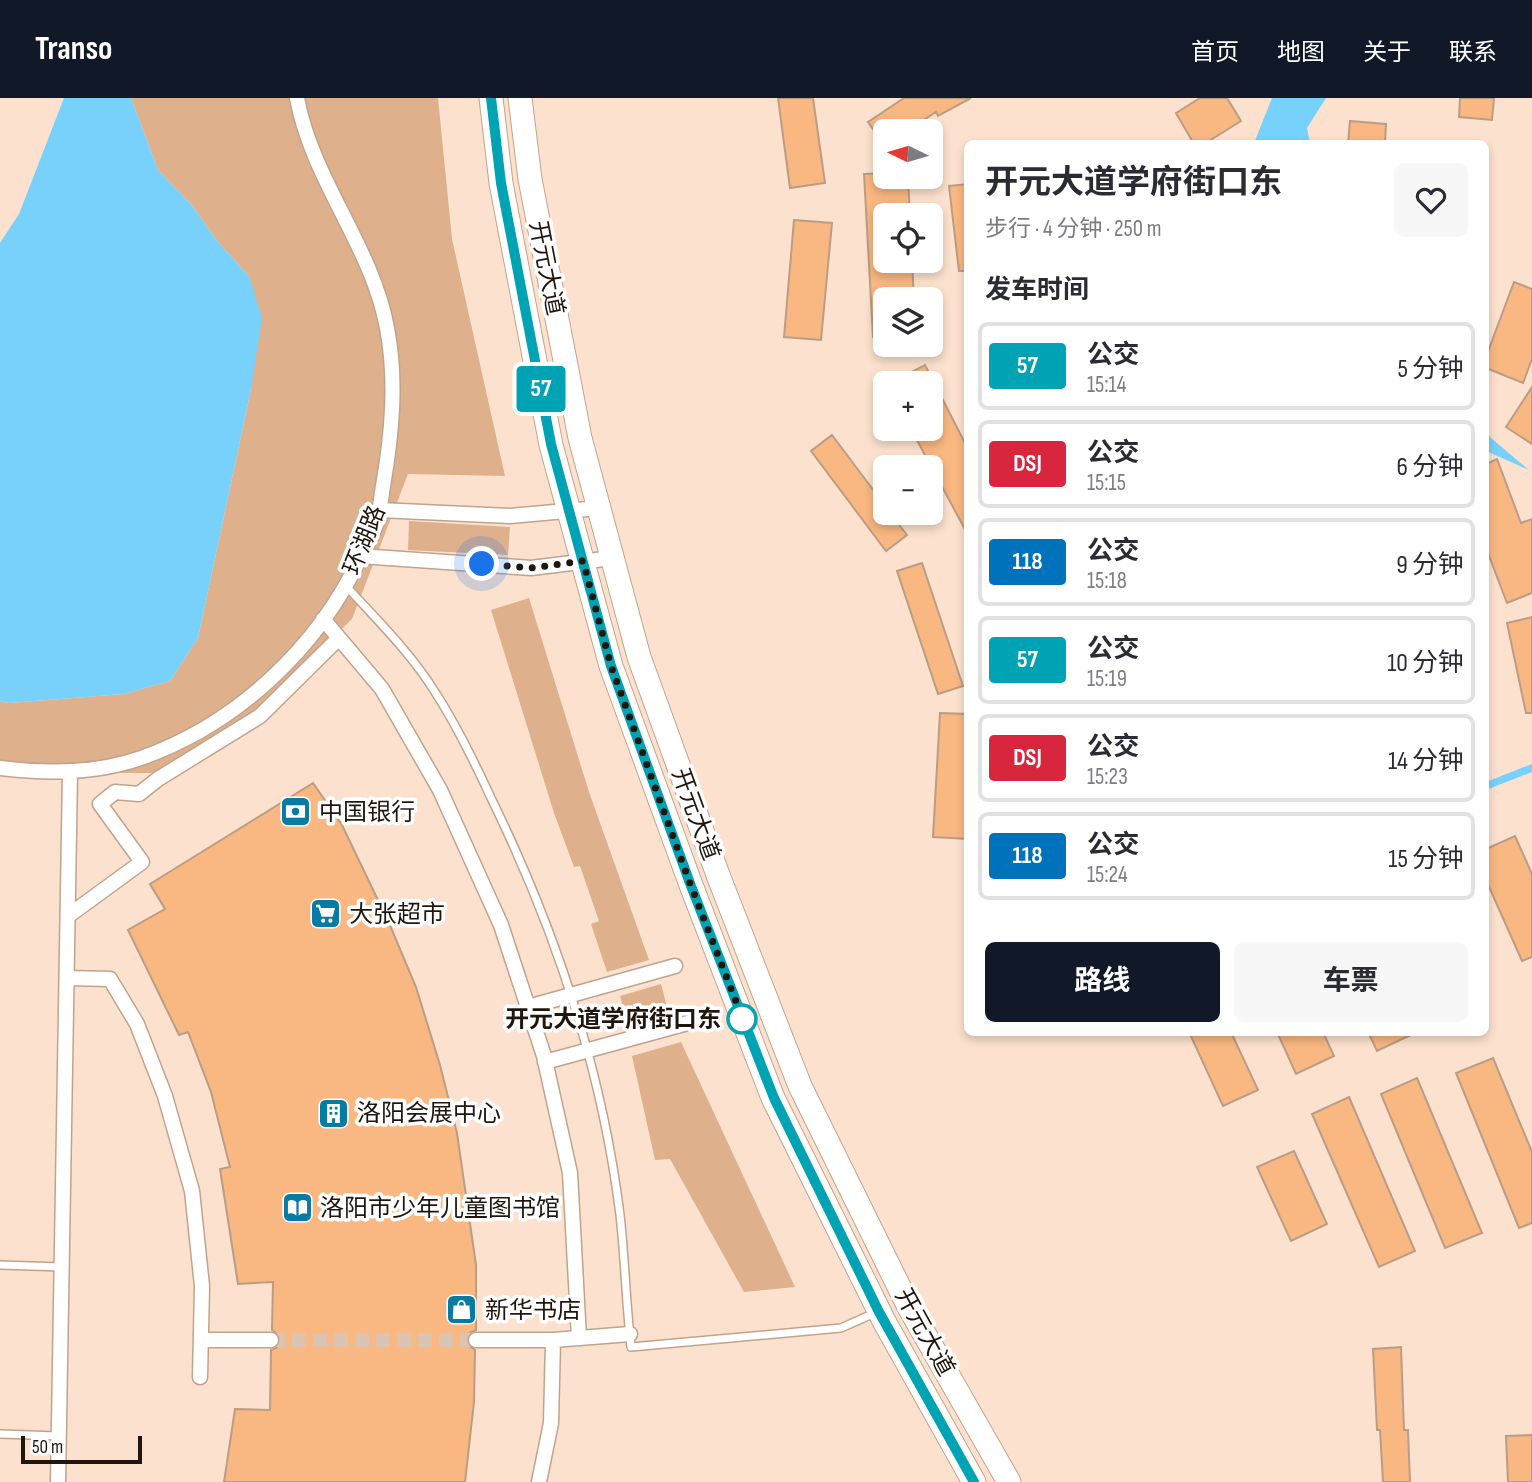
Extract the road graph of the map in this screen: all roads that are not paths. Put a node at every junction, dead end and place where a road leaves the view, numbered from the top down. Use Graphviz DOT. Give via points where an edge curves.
graph roads {
  1 [pos="297,98"];
  2 [pos="491,98"];
  3 [pos="520,98"];
  4 [pos="599,508"];
  5 [pos="379,510"];
  6 [pos="570,512"];
  7 [pos="360,556"];
  8 [pos="612,558"];
  9 [pos="583,561"];
  10 [pos="346,586"];
  11 [pos="323,619"];
  12 [pos="340,638"];
  13 [pos="0,768"];
  14 [pos="70,772"];
  15 [pos="68,916"];
  16 [pos="674,966"];
  17 [pos="67,978"];
  18 [pos="571,995"];
  19 [pos="528,1007"];
  20 [pos="695,1021"];
  21 [pos="587,1051"];
  22 [pos="545,1062"];
  23 [pos="0,1265"];
  24 [pos="62,1267"];
  25 [pos="879,1312"];
  26 [pos="630,1334"];
  27 [pos="579,1338"];
  28 [pos="476,1339"];
  29 [pos="201,1340"];
  30 [pos="271,1340"];
  31 [pos="553,1340"];
  32 [pos="200,1377"];
  33 [pos="0,1434"];
  34 [pos="58,1436"];
  35 [pos="58,1482"];
  36 [pos="538,1482"];
  37 [pos="974,1482"];
  38 [pos="1009,1482"];
  1 -- 5 [label="street, 环湖路" via="323,177 374,281 387,328 393,388 389,455"];
  2 -- 6 [label="main road, 开元大道" via="501,183 551,444"];
  3 -- 4 [label="main road, 开元大道" via="551,288 580,438"];
  4 -- 6 [label="street"];
  4 -- 8 [label="main road, 开元大道"];
  5 -- 6 [label="street" via="510,516"];
  5 -- 7 [label="street, 环湖路"];
  6 -- 9 [label="main road, 开元大道"];
  7 -- 9 [label="street" via="531,568"];
  7 -- 10 [label="street, 环湖路"];
  8 -- 9 [label="street"];
  8 -- 38 [label="main road, 开元大道" via="643,670 800,1086 909,1307"];
  9 -- 25 [label="main road, 开元大道" via="611,666 774,1098"];
  10 -- 11 [label="street, 环湖路"];
  10 -- 18 [label="lane" via="434,690 462,739 510,836"];
  11 -- 12 [label="street"];
  11 -- 14 [label="street, 环湖路" via="269,681 190,737 139,759"];
  12 -- 15 [label="street" via="260,716 139,794 115,792 100,804 142,862"];
  12 -- 19 [label="street" via="382,688 440,790 501,925"];
  13 -- 14 [label="street, 环湖路"];
  14 -- 15 [label="street"];
  15 -- 17 [label="street"];
  16 -- 18 [label="street"];
  17 -- 24 [label="street"];
  17 -- 29 [label="street" via="110,979 137,1024 165,1096 192,1191 202,1286"];
  18 -- 19 [label="street"];
  18 -- 21 [label="lane"];
  19 -- 22 [label="street"];
  20 -- 21 [label="street"];
  21 -- 22 [label="street"];
  21 -- 26 [label="lane" via="620,1214"];
  22 -- 27 [label="street" via="570,1173"];
  23 -- 24 [label="lane"];
  24 -- 34 [label="street"];
  25 -- 26 [label="lane" via="841,1328 631,1347"];
  25 -- 37 [label="main road, 开元大道"];
  26 -- 27 [label="street"];
  27 -- 31 [label="street"];
  28 -- 31 [label="street"];
  29 -- 30 [label="street"];
  29 -- 32 [label="street"];
  31 -- 36 [label="street" via="551,1423"];
  33 -- 34 [label="lane"];
  34 -- 35 [label="street"];
}
